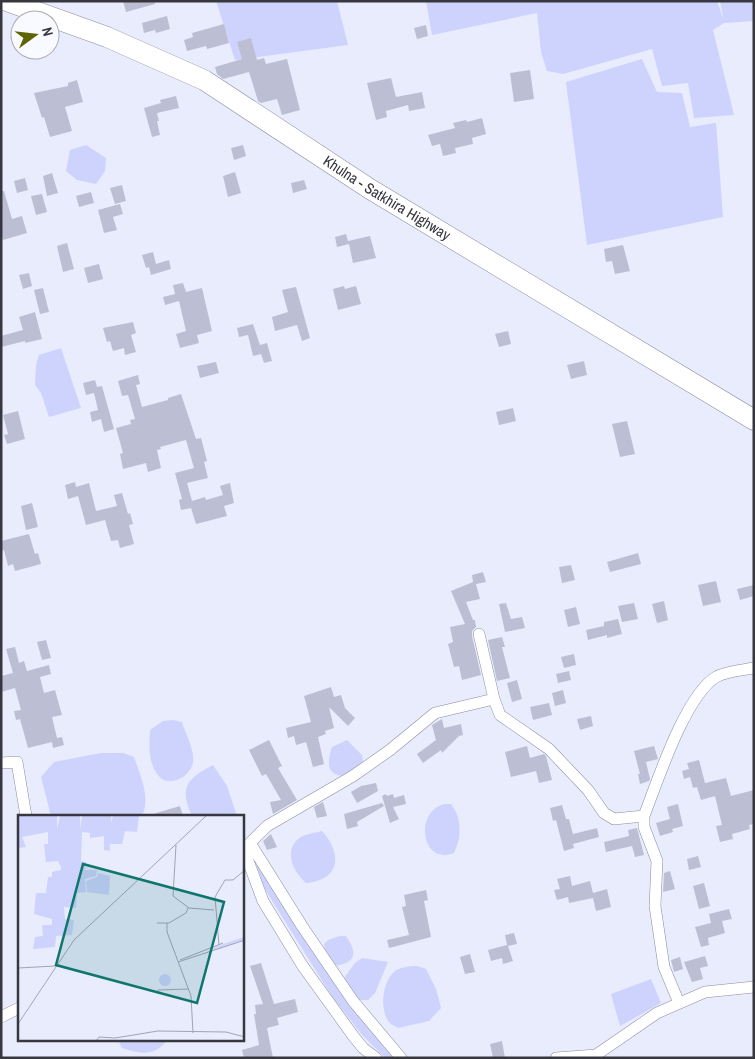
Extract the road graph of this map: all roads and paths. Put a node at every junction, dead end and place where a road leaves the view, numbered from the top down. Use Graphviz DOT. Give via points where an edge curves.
graph roads {
  1 [pos="7,1"];
  2 [pos="754,420"];
  3 [pos="479,634"];
  4 [pos="754,668"];
  5 [pos="494,698"];
  6 [pos="1,763"];
  7 [pos="26,815"];
  8 [pos="644,816"];
  9 [pos="246,848"];
  10 [pos="754,987"];
  11 [pos="679,1003"];
  12 [pos="18,1008"];
  13 [pos="1,1017"];
  14 [pos="376,1058"];
  15 [pos="401,1058"];
  16 [pos="556,1058"];
  1 -- 2 [label="highway, Khulna - Satkhira Highway" via="107,37 204,80 370,189"];
  3 -- 5 [label="street"];
  4 -- 8 [label="street" via="717,676 699,692 672,744"];
  5 -- 8 [label="street" via="500,714 549,749 588,790 604,813 614,819"];
  5 -- 9 [label="street" via="435,713 353,776 267,826"];
  6 -- 7 [label="street" via="17,762"];
  8 -- 11 [label="street" via="644,827 657,861 655,906 664,968"];
  9 -- 14 [label="street" via="262,901 302,965 354,1037"];
  9 -- 15 [label="street" via="353,1001"];
  10 -- 11 [label="street" via="705,992"];
  11 -- 16 [label="street" via="657,1013 596,1055"];
  12 -- 13 [label="street"];
}
